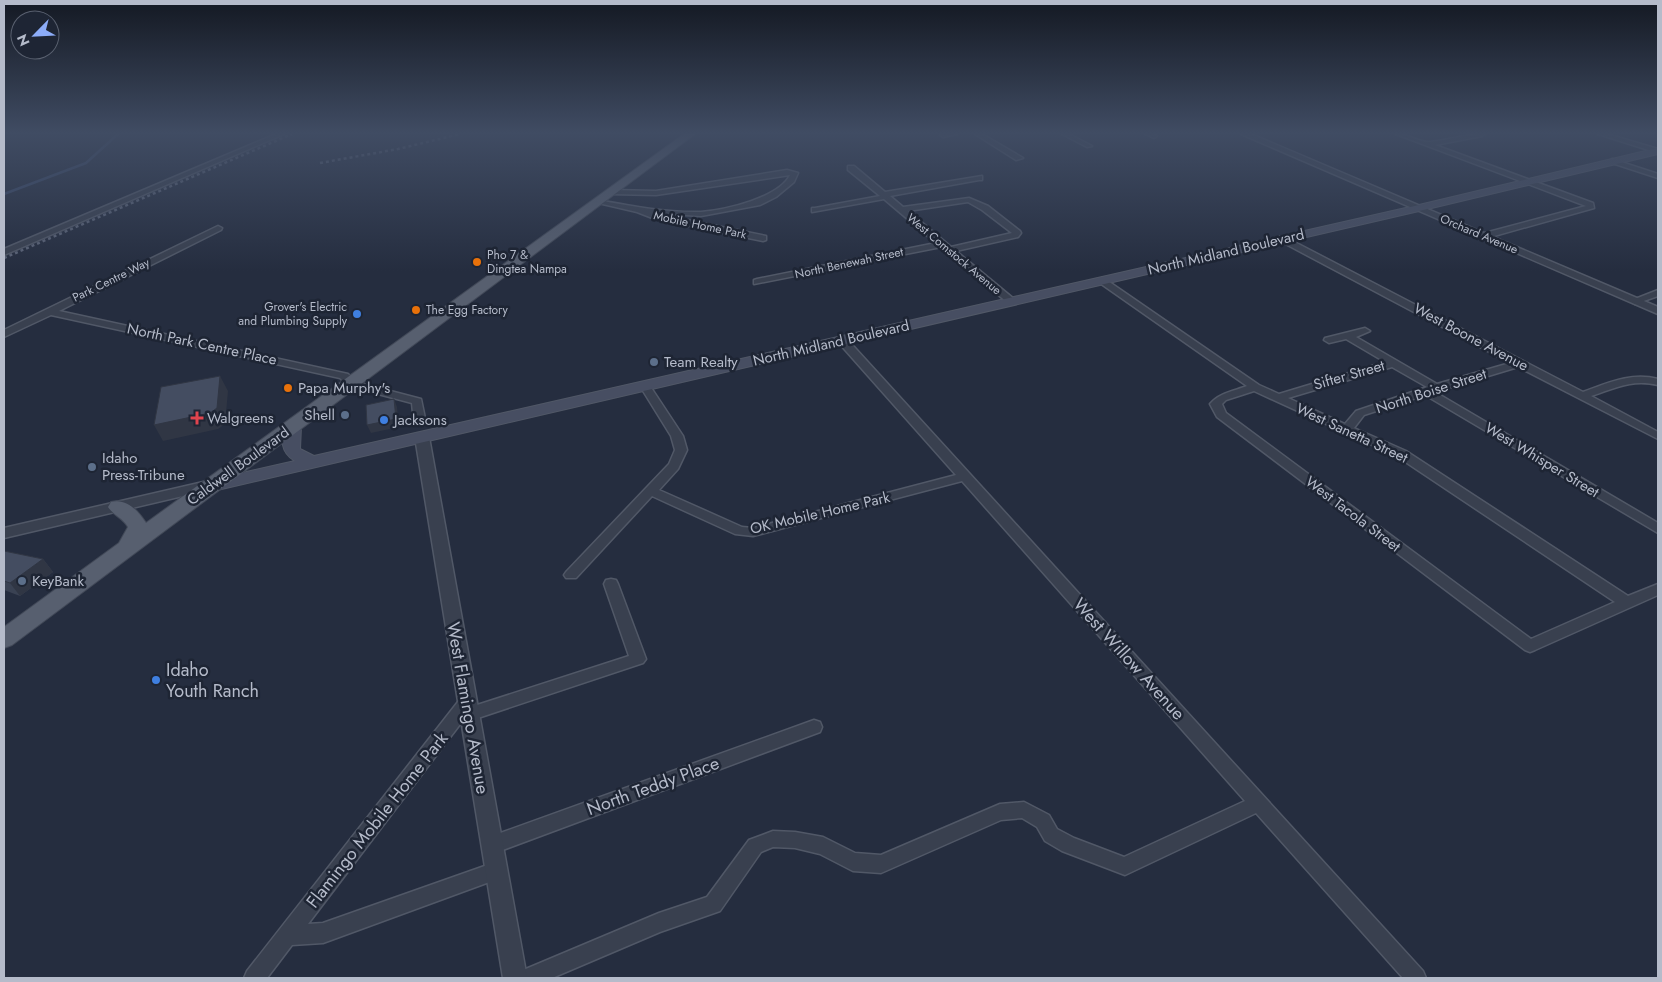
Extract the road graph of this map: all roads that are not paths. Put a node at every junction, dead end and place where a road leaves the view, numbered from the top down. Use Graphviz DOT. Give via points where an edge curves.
graph roads {
  1 [pos="173,180"];
  2 [pos="628,180"];
  3 [pos="738,180"];
  4 [pos="792,180"];
  5 [pos="865,180"];
  6 [pos="969,180"];
  7 [pos="1353,180"];
  8 [pos="1526,180"];
  9 [pos="1534,180"];
  10 [pos="1529,181"];
  11 [pos="611,192"];
  12 [pos="884,196"];
  13 [pos="598,202"];
  14 [pos="1419,208"];
  15 [pos="639,210"];
  16 [pos="815,210"];
  17 [pos="902,210"];
  18 [pos="218,228"];
  19 [pos="1484,236"];
  20 [pos="763,238"];
  21 [pos="1283,239"];
  22 [pos="942,244"];
  23 [pos="950,250"];
  24 [pos="4,252"];
  25 [pos="1102,281"];
  26 [pos="757,282"];
  27 [pos="1658,293"];
  28 [pos="1011,301"];
  29 [pos="1635,301"];
  30 [pos="48,311"];
  31 [pos="1658,311"];
  32 [pos="1365,331"];
  33 [pos="4,334"];
  34 [pos="1348,336"];
  35 [pos="842,340"];
  36 [pos="1329,340"];
  37 [pos="1393,363"];
  38 [pos="1520,363"];
  39 [pos="1658,382"];
  40 [pos="352,384"];
  41 [pos="645,386"];
  42 [pos="1255,387"];
  43 [pos="1431,389"];
  44 [pos="1582,396"];
  45 [pos="1278,399"];
  46 [pos="293,427"];
  47 [pos="1348,428"];
  48 [pos="421,430"];
  49 [pos="1658,436"];
  50 [pos="313,462"];
  51 [pos="964,477"];
  52 [pos="213,485"];
  53 [pos="651,490"];
  54 [pos="118,507"];
  55 [pos="1658,529"];
  56 [pos="4,533"];
  57 [pos="127,547"];
  58 [pos="572,575"];
  59 [pos="610,584"];
  60 [pos="1658,589"];
  61 [pos="1627,603"];
  62 [pos="4,639"];
  63 [pos="468,708"];
  64 [pos="814,727"];
  65 [pos="1259,803"];
  66 [pos="492,845"];
  67 [pos="496,871"];
  68 [pos="286,936"];
  69 [pos="254,978"];
  70 [pos="514,978"];
  71 [pos="528,978"];
  72 [pos="1416,978"];
  1 -- 24 [label="street"];
  2 -- 11 [label="main road, Caldwell Boulevard"];
  3 -- 11 [label="street, Mobile Home Park" via="656,193"];
  4 -- 15 [label="street, Mobile Home Park" via="757,203 701,214"];
  5 -- 12 [label="street, West Comstock Avenue"];
  6 -- 12 [label="street"];
  7 -- 14 [label="street, Orchard Avenue"];
  8 -- 10 [label="street"];
  9 -- 10 [label="main road, North Midland Boulevard"];
  10 -- 14 [label="main road, North Midland Boulevard"];
  10 -- 19 [label="street" via="1586,202 1590,208"];
  11 -- 13 [label="main road, Caldwell Boulevard"];
  12 -- 16 [label="street"];
  12 -- 17 [label="street, West Comstock Avenue"];
  13 -- 15 [label="street, Mobile Home Park"];
  13 -- 40 [label="main road, Caldwell Boulevard"];
  14 -- 19 [label="street, Orchard Avenue"];
  14 -- 21 [label="main road, North Midland Boulevard"];
  15 -- 20 [label="street, Mobile Home Park" via="655,217"];
  17 -- 22 [label="street, West Comstock Avenue"];
  17 -- 23 [label="street" via="969,200 1017,233"];
  18 -- 30 [label="street, Park Centre Way"];
  19 -- 29 [label="street, Orchard Avenue"];
  21 -- 25 [label="main road, North Midland Boulevard"];
  21 -- 38 [label="street, West Boone Avenue"];
  22 -- 23 [label="street, West Comstock Avenue"];
  22 -- 26 [label="street, North Benewah Street"];
  23 -- 28 [label="street, West Comstock Avenue"];
  25 -- 28 [label="main road, North Midland Boulevard"];
  25 -- 42 [label="street, West Sanetta Street"];
  27 -- 29 [label="street"];
  28 -- 35 [label="main road, North Midland Boulevard"];
  29 -- 31 [label="street, Orchard Avenue"];
  30 -- 33 [label="street, Park Centre Way"];
  30 -- 40 [label="street, North Park Centre Place" via="344,376"];
  32 -- 34 [label="street"];
  34 -- 36 [label="street"];
  34 -- 37 [label="street, West Whisper Street"];
  35 -- 41 [label="main road, North Midland Boulevard"];
  35 -- 51 [label="street, West Willow Avenue"];
  37 -- 43 [label="street, West Whisper Street"];
  37 -- 45 [label="street, Sifter Street"];
  38 -- 43 [label="street, North Boise Street"];
  38 -- 44 [label="street, West Boone Avenue"];
  39 -- 44 [label="street" via="1640,377"];
  40 -- 46 [label="main road, Caldwell Boulevard"];
  40 -- 48 [label="street, North Park Centre Place" via="416,401"];
  41 -- 48 [label="main road, North Midland Boulevard"];
  41 -- 53 [label="street" via="677,436 680,450 674,466"];
  42 -- 45 [label="street, West Sanetta Street"];
  42 -- 61 [label="street, West Tacola Street" via="1222,398 1216,404 1221,415 1530,646"];
  43 -- 47 [label="street, North Boise Street" via="1360,414"];
  43 -- 55 [label="street, West Whisper Street"];
  44 -- 49 [label="street, West Boone Avenue"];
  45 -- 47 [label="street, West Sanetta Street"];
  46 -- 50 [label="main road" via="292,453"];
  46 -- 52 [label="main road, Caldwell Boulevard"];
  47 -- 61 [label="street, West Sanetta Street" via="1402,454"];
  48 -- 50 [label="main road, North Midland Boulevard"];
  48 -- 63 [label="street, West Flamingo Avenue"];
  50 -- 52 [label="main road, North Midland Boulevard"];
  51 -- 53 [label="street, OK Mobile Home Park" via="753,532 740,531"];
  51 -- 65 [label="street, West Willow Avenue"];
  52 -- 54 [label="street, North Midland Boulevard"];
  52 -- 57 [label="main road, Caldwell Boulevard"];
  53 -- 58 [label="street"];
  54 -- 56 [label="street, North Midland Boulevard"];
  54 -- 57 [label="main road" via="132,517 138,527"];
  57 -- 62 [label="main road, Caldwell Boulevard"];
  59 -- 63 [label="street" via="638,659"];
  60 -- 61 [label="street"];
  63 -- 66 [label="street, West Flamingo Avenue"];
  63 -- 68 [label="street, Flamingo Mobile Home Park"];
  64 -- 66 [label="street, North Teddy Place"];
  65 -- 71 [label="street" via="1125,866 1068,846 1051,835 1043,821 1024,810 1000,812 881,864 853,862 823,846 773,839 755,846 713,904"];
  65 -- 72 [label="street, West Willow Avenue"];
  66 -- 67 [label="street, West Flamingo Avenue"];
  67 -- 68 [label="street, Flamingo Mobile Home Park" via="323,934"];
  67 -- 70 [label="street, West Flamingo Avenue"];
  68 -- 69 [label="street, Flamingo Mobile Home Park"];
}
